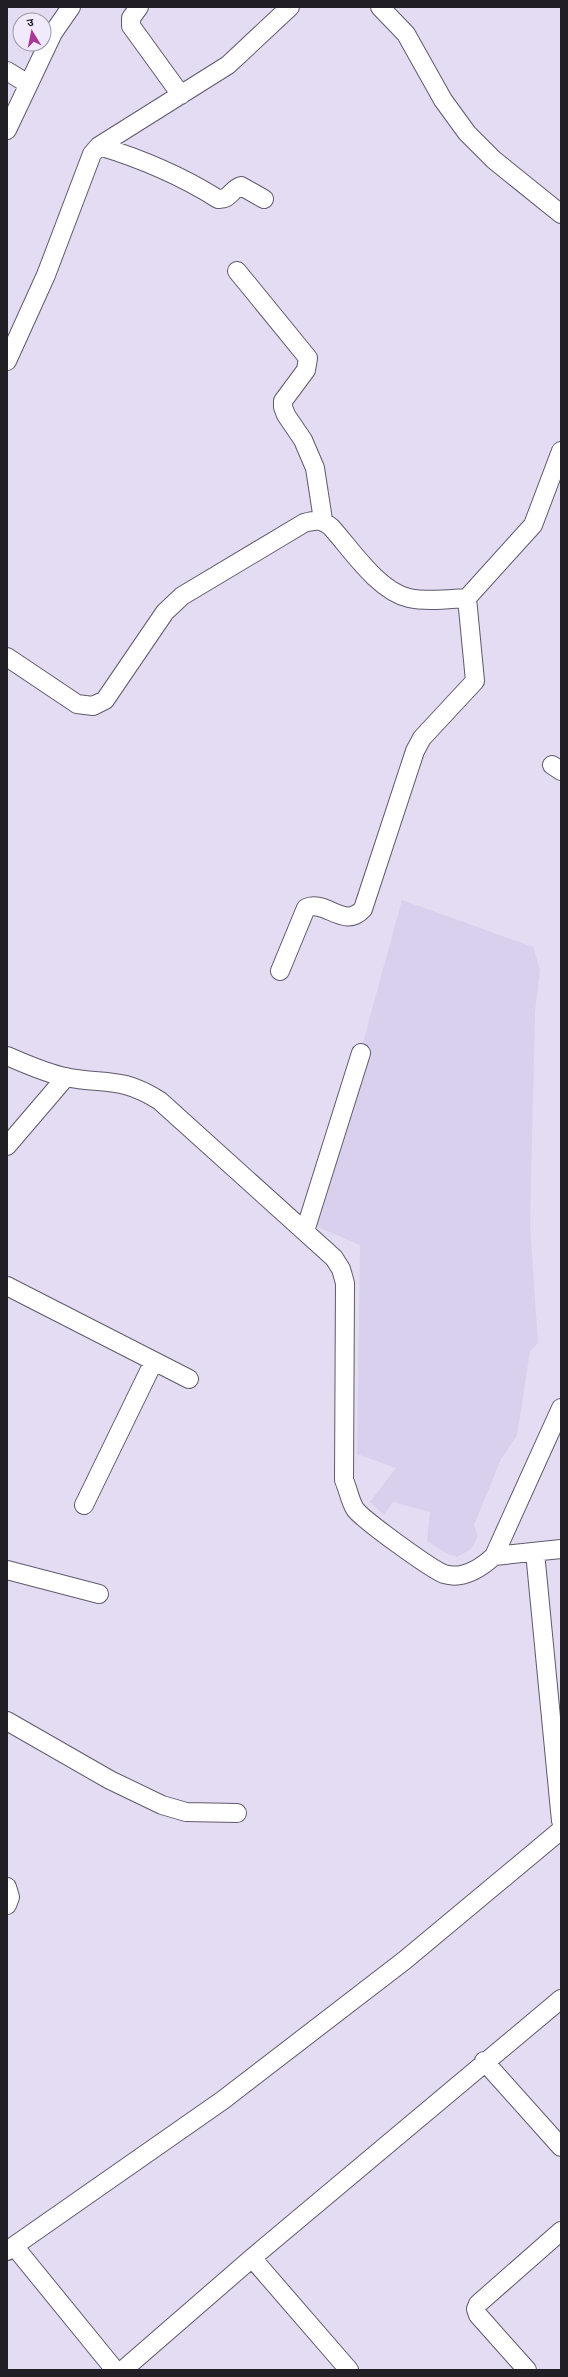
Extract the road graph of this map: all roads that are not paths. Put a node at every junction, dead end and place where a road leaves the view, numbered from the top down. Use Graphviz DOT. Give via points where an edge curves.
graph roads {
  1 [pos="71,7"];
  2 [pos="139,7"];
  3 [pos="290,7"];
  4 [pos="380,7"];
  5 [pos="7,71"];
  6 [pos="28,84"];
  7 [pos="181,95"];
  8 [pos="7,130"];
  9 [pos="99,146"];
  10 [pos="264,199"];
  11 [pos="561,214"];
  12 [pos="237,271"];
  13 [pos="7,361"];
  14 [pos="561,451"];
  15 [pos="323,520"];
  16 [pos="467,598"];
  17 [pos="7,657"];
  18 [pos="280,971"];
  19 [pos="362,1053"];
  20 [pos="7,1056"];
  21 [pos="66,1077"];
  22 [pos="7,1146"];
  23 [pos="305,1231"];
  24 [pos="7,1286"];
  25 [pos="154,1361"];
  26 [pos="189,1379"];
  27 [pos="561,1408"];
  28 [pos="84,1505"];
  29 [pos="561,1549"];
  30 [pos="535,1552"];
  31 [pos="494,1556"];
  32 [pos="7,1570"];
  33 [pos="99,1594"];
  34 [pos="7,1721"];
  35 [pos="237,1813"];
  36 [pos="561,1821"];
  37 [pos="561,1830"];
  38 [pos="7,1887"];
  39 [pos="7,1905"];
  40 [pos="561,1999"];
  41 [pos="484,2061"];
  42 [pos="561,2147"];
  43 [pos="560,2234"];
  44 [pos="10,2249"];
  45 [pos="252,2258"];
  46 [pos="115,2370"];
  47 [pos="123,2370"];
  48 [pos="349,2370"];
  49 [pos="526,2370"];
  1 -- 6 [label="street" via="53,33"];
  2 -- 7 [label="street" via="131,18 131,26"];
  3 -- 7 [label="street" via="241,55"];
  4 -- 11 [label="street" via="406,34 443,100 467,133 494,160"];
  5 -- 6 [label="street"];
  6 -- 8 [label="street"];
  7 -- 9 [label="street"];
  9 -- 10 [label="street" via="158,166 218,199 228,197 236,187 241,186"];
  9 -- 13 [label="street" via="86,164 64,232"];
  12 -- 15 [label="street" via="308,358 306,370 284,401 283,407 303,440 315,468"];
  14 -- 16 [label="street" via="533,524"];
  15 -- 16 [label="street" via="382,585 394,592 409,598"];
  15 -- 17 [label="street" via="304,523 182,596 165,612 105,700 93,706 77,704"];
  16 -- 18 [label="street" via="475,681 422,738 415,751 363,909 347,918 317,906 306,908"];
  19 -- 23 [label="street"];
  20 -- 21 [label="street"];
  21 -- 22 [label="street"];
  21 -- 23 [label="street" via="129,1085 155,1098"];
  23 -- 31 [label="street" via="334,1258 345,1283 344,1480 355,1508 369,1523 444,1574 479,1570"];
  24 -- 25 [label="street"];
  25 -- 26 [label="street"];
  25 -- 28 [label="street"];
  27 -- 31 [label="street"];
  29 -- 30 [label="street"];
  30 -- 31 [label="street"];
  30 -- 36 [label="street"];
  32 -- 33 [label="street"];
  34 -- 35 [label="street" via="110,1780 162,1805 186,1812"];
  37 -- 44 [label="street" via="405,1960 223,2100"];
  38 -- 39 [label="street" via="10,1897"];
  40 -- 41 [label="street"];
  41 -- 42 [label="street"];
  41 -- 45 [label="street"];
  43 -- 49 [label="street" via="478,2304 476,2309 478,2315"];
  44 -- 46 [label="street"];
  45 -- 47 [label="street"];
  45 -- 48 [label="street"];
}
